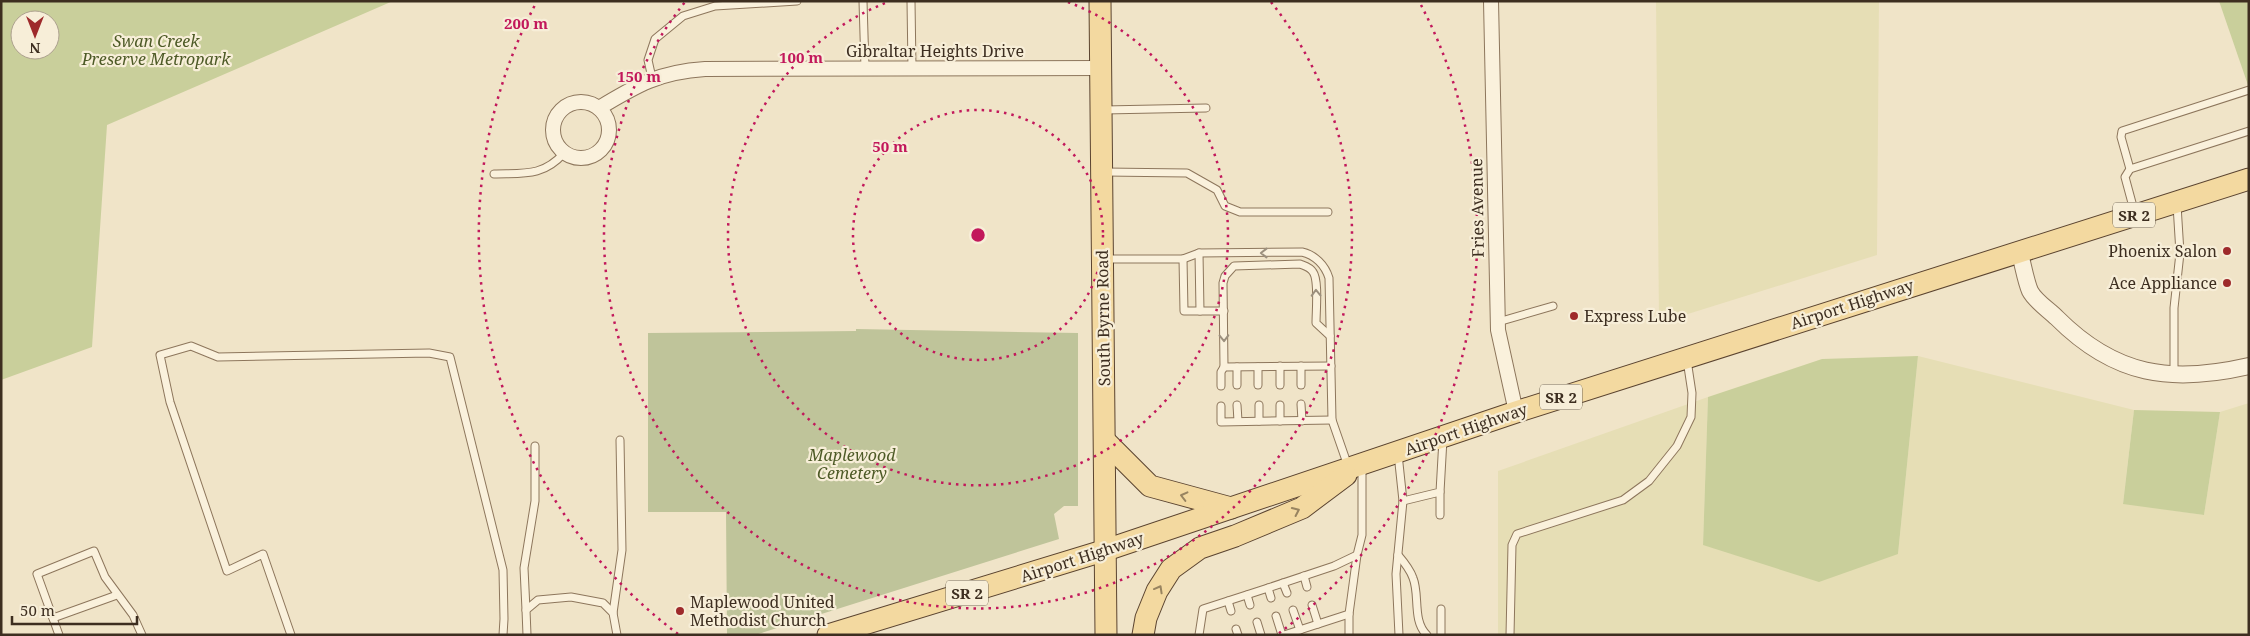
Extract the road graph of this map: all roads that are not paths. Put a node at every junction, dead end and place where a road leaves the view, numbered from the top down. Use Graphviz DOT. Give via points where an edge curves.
graph roads {
  1 [pos="797,1"];
  2 [pos="863,1"];
  3 [pos="911,1"];
  4 [pos="1100,1"];
  5 [pos="1491,1"];
  6 [pos="865,68"];
  7 [pos="912,68"];
  8 [pos="1101,68"];
  9 [pos="652,78"];
  10 [pos="2249,90"];
  11 [pos="599,108"];
  12 [pos="1206,108"];
  13 [pos="1101,110"];
  14 [pos="2249,131"];
  15 [pos="564,153"];
  16 [pos="2130,169"];
  17 [pos="1102,172"];
  18 [pos="494,174"];
  19 [pos="2249,179"];
  20 [pos="2177,202"];
  21 [pos="1328,212"];
  22 [pos="2135,214"];
  23 [pos="2019,251"];
  24 [pos="1200,253"];
  25 [pos="1103,259"];
  26 [pos="1183,259"];
  27 [pos="1553,306"];
  28 [pos="1200,311"];
  29 [pos="1224,311"];
  30 [pos="1498,322"];
  31 [pos="1330,336"];
  32 [pos="1686,357"];
  33 [pos="1280,366"];
  34 [pos="1301,366"];
  35 [pos="1330,366"];
  36 [pos="2249,366"];
  37 [pos="1224,367"];
  38 [pos="1237,367"];
  39 [pos="1258,367"];
  40 [pos="2174,376"];
  41 [pos="1258,385"];
  42 [pos="1280,385"];
  43 [pos="1301,385"];
  44 [pos="1221,386"];
  45 [pos="1237,386"];
  46 [pos="1301,404"];
  47 [pos="1237,405"];
  48 [pos="1258,405"];
  49 [pos="1280,405"];
  50 [pos="1221,406"];
  51 [pos="1516,412"];
  52 [pos="1332,420"];
  53 [pos="1238,421"];
  54 [pos="1259,421"];
  55 [pos="1280,421"];
  56 [pos="1302,421"];
  57 [pos="1444,436"];
  58 [pos="620,440"];
  59 [pos="1105,441"];
  60 [pos="535,446"];
  61 [pos="1397,452"];
  62 [pos="1355,466"];
  63 [pos="1440,492"];
  64 [pos="1403,501"];
  65 [pos="1232,508"];
  66 [pos="1440,515"];
  67 [pos="1106,550"];
  68 [pos="1356,555"];
  69 [pos="1398,555"];
  70 [pos="1304,576"];
  71 [pos="1283,583"];
  72 [pos="1307,587"];
  73 [pos="1268,588"];
  74 [pos="1287,593"];
  75 [pos="1247,594"];
  76 [pos="118,595"];
  77 [pos="1271,598"];
  78 [pos="1228,601"];
  79 [pos="1250,605"];
  80 [pos="1312,605"];
  81 [pos="1440,609"];
  82 [pos="526,610"];
  83 [pos="1293,610"];
  84 [pos="1231,611"];
  85 [pos="613,613"];
  86 [pos="1349,614"];
  87 [pos="1276,616"];
  88 [pos="53,618"];
  89 [pos="1257,622"];
  90 [pos="1318,624"];
  91 [pos="1300,630"];
  92 [pos="833,634"];
  93 [pos="59,635"];
  94 [pos="142,635"];
  95 [pos="291,635"];
  96 [pos="503,635"];
  97 [pos="527,635"];
  98 [pos="617,635"];
  99 [pos="1106,635"];
  100 [pos="1143,635"];
  101 [pos="1199,635"];
  102 [pos="1261,635"];
  103 [pos="1283,635"];
  104 [pos="1350,635"];
  105 [pos="1399,635"];
  106 [pos="1426,635"];
  107 [pos="1441,635"];
  108 [pos="1510,635"];
  1 -- 9 [label="lane" via="714,6 683,16 655,39 648,60"];
  2 -- 6 [label="lane"];
  3 -- 7 [label="lane"];
  4 -- 8 [label="main road, South Byrne Road"];
  5 -- 30 [label="street, Fries Avenue"];
  6 -- 7 [label="street, Gibraltar Heights Drive"];
  6 -- 9 [label="street, Gibraltar Heights Drive" via="678,70"];
  7 -- 8 [label="street, Gibraltar Heights Drive"];
  8 -- 13 [label="main road, South Byrne Road"];
  9 -- 11 [label="street, Gibraltar Heights Drive"];
  10 -- 16 [label="lane" via="2122,131"];
  11 -- 15 [label="street" via="608,126 604,145 587,157"];
  11 -- 15 [label="street" via="577,103 559,113 553,133"];
  12 -- 13 [label="lane"];
  13 -- 17 [label="main road, South Byrne Road"];
  14 -- 16 [label="lane"];
  15 -- 18 [label="lane" via="540,172"];
  16 -- 22 [label="lane" via="2125,177"];
  17 -- 21 [label="lane" via="1186,172 1217,190 1226,206 1240,212"];
  17 -- 25 [label="main road, South Byrne Road"];
  19 -- 20 [label="main road, Airport Highway / SR 2"];
  20 -- 22 [label="main road, Airport Highway / SR 2"];
  20 -- 40 [label="lane" via="2180,253 2174,308"];
  22 -- 23 [label="main road, Airport Highway / SR 2"];
  23 -- 32 [label="main road, Airport Highway / SR 2"];
  23 -- 40 [label="street" via="2031,292 2064,325 2092,347 2119,362"];
  24 -- 26 [label="lane"];
  24 -- 28 [label="lane"];
  31 -- 24 [label="lane, one-way" via="1329,278 1326,269 1311,254"];
  25 -- 26 [label="lane"];
  25 -- 59 [label="main road, South Byrne Road"];
  26 -- 28 [label="lane" via="1184,312"];
  27 -- 30 [label="lane"];
  28 -- 29 [label="lane"];
  31 -- 29 [label="lane, one-way" via="1316,323 1314,272 1300,264 1234,266 1223,283"];
  29 -- 37 [label="lane, one-way"];
  30 -- 51 [label="street, Fries Avenue"];
  31 -- 35 [label="lane"];
  32 -- 51 [label="main road, Airport Highway / SR 2"];
  32 -- 108 [label="lane" via="1692,393 1691,417 1677,446 1649,480 1623,500 1517,534 1512,545"];
  33 -- 34 [label="lane"];
  33 -- 39 [label="lane"];
  33 -- 42 [label="lane"];
  34 -- 35 [label="lane"];
  34 -- 43 [label="lane"];
  35 -- 52 [label="lane"];
  36 -- 40 [label="street" via="2203,375"];
  37 -- 38 [label="lane"];
  37 -- 44 [label="lane"];
  38 -- 39 [label="lane"];
  38 -- 45 [label="lane"];
  39 -- 41 [label="lane"];
  46 -- 56 [label="lane"];
  47 -- 53 [label="lane"];
  48 -- 54 [label="lane"];
  49 -- 55 [label="lane"];
  50 -- 53 [label="lane" via="1221,422"];
  51 -- 57 [label="main road, Airport Highway / SR 2"];
  52 -- 56 [label="lane"];
  52 -- 62 [label="lane"];
  53 -- 54 [label="lane"];
  54 -- 55 [label="lane"];
  55 -- 56 [label="lane"];
  57 -- 61 [label="main road, Airport Highway / SR 2"];
  57 -- 63 [label="lane"];
  58 -- 85 [label="lane" via="622,550"];
  65 -- 59 [label="main road, one-way" via="1150,486"];
  59 -- 67 [label="main road, South Byrne Road"];
  60 -- 82 [label="lane" via="535,501 524,568"];
  61 -- 62 [label="main road, Airport Highway / SR 2"];
  61 -- 64 [label="lane"];
  62 -- 65 [label="main road, Airport Highway / SR 2"];
  62 -- 68 [label="lane" via="1362,535"];
  100 -- 62 [label="main road, one-way" via="1157,591 1171,569 1200,548 1302,508"];
  63 -- 64 [label="lane"];
  63 -- 66 [label="lane"];
  64 -- 69 [label="lane"];
  65 -- 67 [label="main road, Airport Highway / SR 2"];
  67 -- 92 [label="main road, Airport Highway / SR 2"];
  67 -- 99 [label="main road, South Byrne Road"];
  68 -- 70 [label="lane"];
  68 -- 86 [label="lane"];
  69 -- 105 [label="lane"];
  69 -- 106 [label="lane" via="1414,580 1420,627"];
  70 -- 71 [label="lane"];
  70 -- 72 [label="lane"];
  71 -- 73 [label="lane"];
  71 -- 74 [label="lane"];
  73 -- 75 [label="lane"];
  73 -- 77 [label="lane"];
  75 -- 78 [label="lane"];
  75 -- 79 [label="lane"];
  76 -- 88 [label="lane"];
  76 -- 88 [label="lane" via="105,577 94,551 37,574"];
  76 -- 94 [label="lane" via="133,615"];
  78 -- 84 [label="lane"];
  78 -- 101 [label="lane" via="1203,609"];
  80 -- 90 [label="lane"];
  81 -- 107 [label="lane"];
  82 -- 85 [label="lane" via="538,600 571,597 603,602"];
  82 -- 97 [label="lane"];
  83 -- 91 [label="lane"];
  85 -- 98 [label="lane"];
  86 -- 90 [label="lane"];
  86 -- 104 [label="lane"];
  87 -- 103 [label="lane"];
  88 -- 93 [label="lane"];
  89 -- 102 [label="lane"];
  90 -- 91 [label="lane"];
  91 -- 103 [label="lane"];
  95 -- 96 [label="lane" via="263,554 227,571 170,402 160,355 191,346 218,358 429,353 450,357 502,570"];
}
